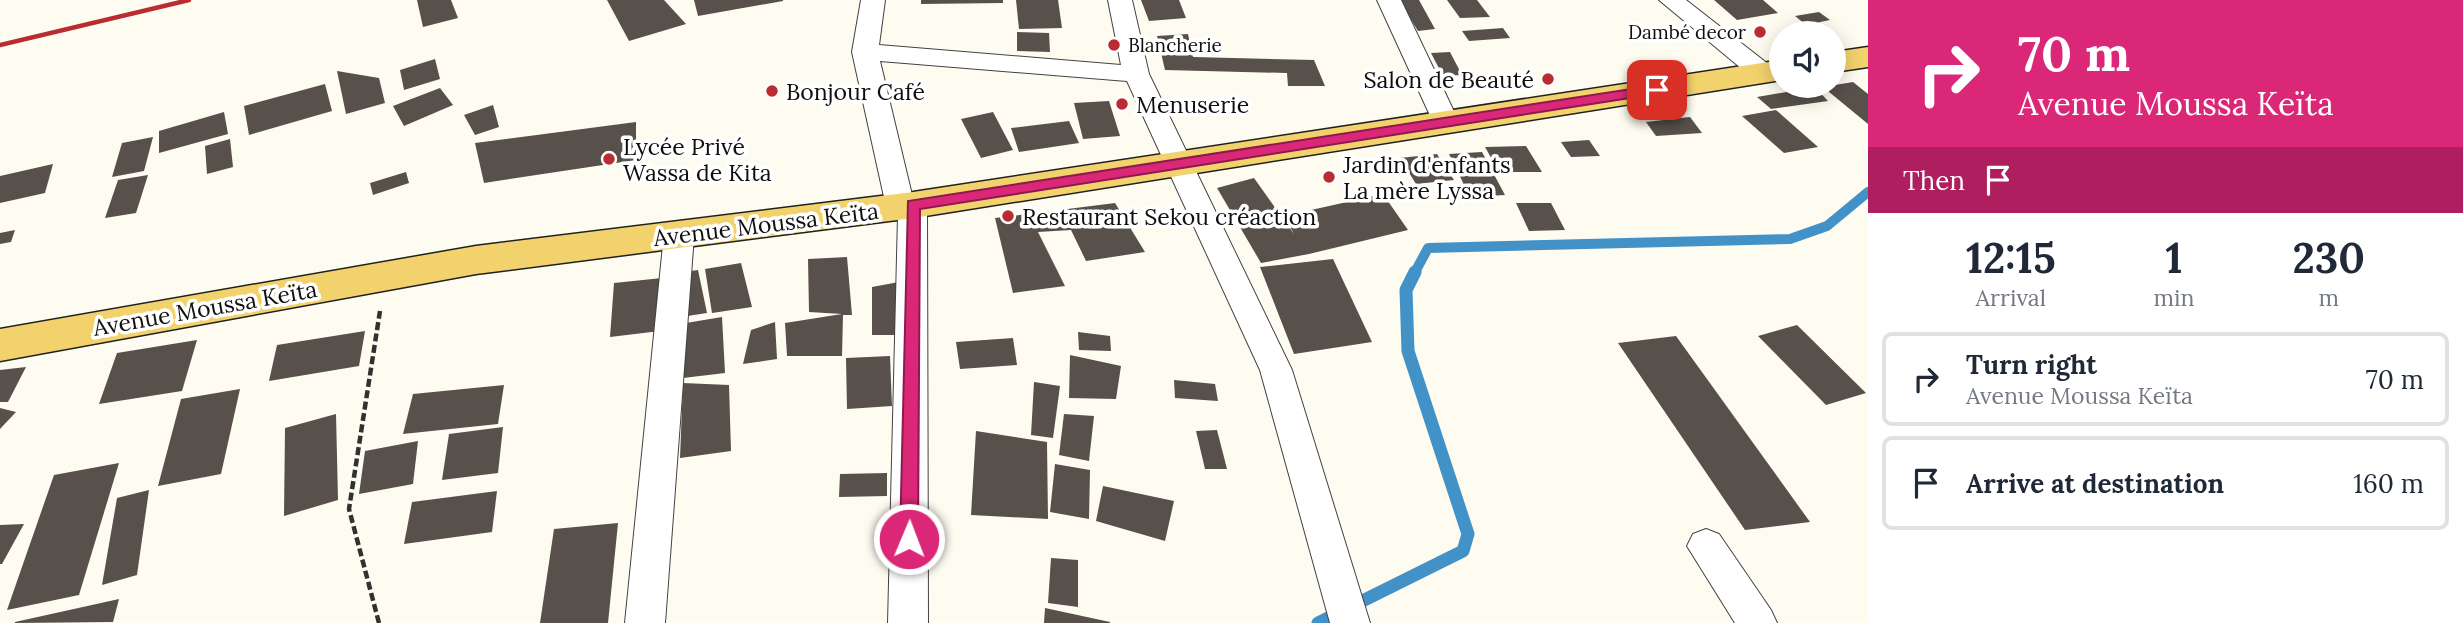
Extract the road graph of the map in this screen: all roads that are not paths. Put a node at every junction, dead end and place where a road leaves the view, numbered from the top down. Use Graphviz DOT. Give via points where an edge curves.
graph roads {
  1 [pos="873,0"];
  2 [pos="1120,0"];
  3 [pos="1389,0"];
  4 [pos="1671,0"];
  5 [pos="866,52"];
  6 [pos="1868,57"];
  7 [pos="1846,60"];
  8 [pos="1769,70"];
  9 [pos="1769,72"];
  10 [pos="1136,74"];
  11 [pos="1446,122"];
  12 [pos="1177,163"];
  13 [pos="906,205"];
  14 [pos="680,235"];
  15 [pos="0,345"];
  16 [pos="1706,546"];
  17 [pos="645,623"];
  18 [pos="908,623"];
  19 [pos="1349,623"];
  20 [pos="1757,623"];
  1 -- 5 [label="street"];
  2 -- 10 [label="street"];
  3 -- 11 [label="street"];
  4 -- 8 [label="street"];
  5 -- 10 [label="street"];
  5 -- 13 [label="street"];
  6 -- 7 [label="main road"];
  9 -- 11 [label="main road, Avenue Moussa Keïta"];
  10 -- 12 [label="street"];
  11 -- 12 [label="main road, Avenue Moussa Keïta"];
  12 -- 13 [label="main road, Avenue Moussa Keïta"];
  12 -- 19 [label="street" via="1276,370"];
  13 -- 14 [label="main road, Avenue Moussa Keïta"];
  13 -- 18 [label="street"];
  14 -- 15 [label="main road, Avenue Moussa Keïta" via="476,260"];
  14 -- 17 [label="street"];
  16 -- 20 [label="street"];
}
